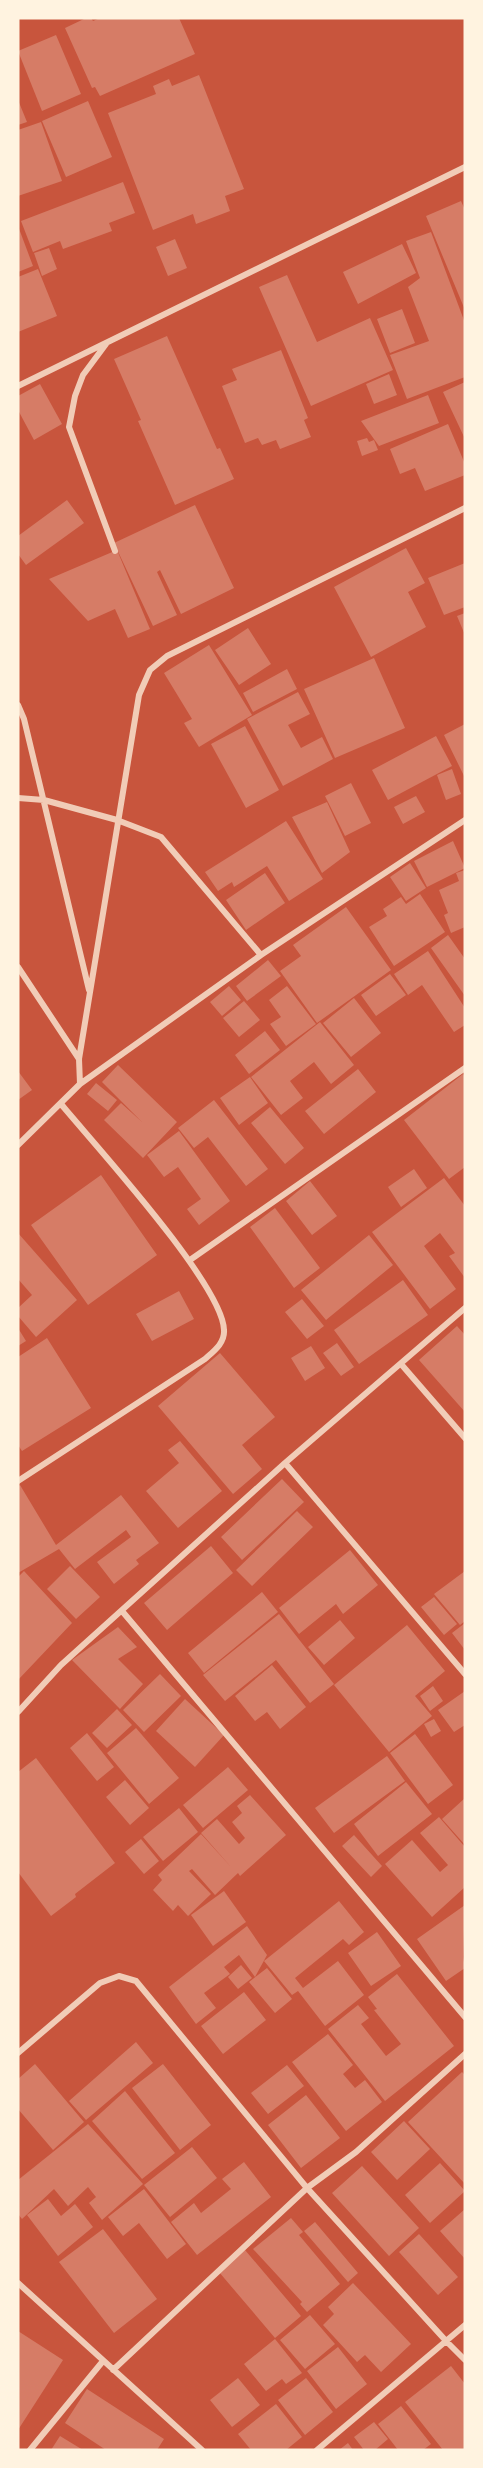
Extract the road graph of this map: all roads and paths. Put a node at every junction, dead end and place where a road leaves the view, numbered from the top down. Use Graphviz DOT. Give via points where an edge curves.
graph roads {
  1 [pos="465,167"];
  2 [pos="106,343"];
  3 [pos="18,386"];
  4 [pos="465,508"];
  5 [pos="115,551"];
  6 [pos="18,705"];
  7 [pos="18,798"];
  8 [pos="44,801"];
  9 [pos="117,820"];
  10 [pos="465,820"];
  11 [pos="261,955"];
  12 [pos="18,967"];
  13 [pos="90,994"];
  14 [pos="79,1059"];
  15 [pos="465,1068"];
  16 [pos="80,1084"];
  17 [pos="61,1104"];
  18 [pos="18,1145"];
  19 [pos="190,1260"];
  20 [pos="465,1308"];
  21 [pos="401,1364"];
  22 [pos="465,1438"];
  23 [pos="285,1463"];
  24 [pos="18,1481"];
  25 [pos="122,1611"];
  26 [pos="465,1674"];
  27 [pos="18,1712"];
  28 [pos="465,2017"];
  29 [pos="18,2053"];
  30 [pos="465,2054"];
  31 [pos="307,2188"];
  32 [pos="18,2283"];
  33 [pos="465,2325"];
  34 [pos="447,2342"];
  35 [pos="465,2360"];
  36 [pos="103,2361"];
  37 [pos="113,2370"];
  38 [pos="30,2450"];
  39 [pos="202,2450"];
  40 [pos="317,2450"];
  1 -- 2 [label="street"];
  2 -- 3 [label="street"];
  2 -- 5 [label="street" via="83,375 69,428"];
  4 -- 9 [label="street" via="167,656 150,670 139,695"];
  6 -- 8 [label="street"];
  7 -- 8 [label="street"];
  8 -- 9 [label="street"];
  8 -- 13 [label="street"];
  9 -- 11 [label="street" via="161,837"];
  9 -- 13 [label="street"];
  10 -- 11 [label="street"];
  11 -- 16 [label="street"];
  12 -- 14 [label="street"];
  13 -- 14 [label="street"];
  14 -- 16 [label="street"];
  15 -- 19 [label="street"];
  16 -- 17 [label="street"];
  17 -- 18 [label="street"];
  17 -- 19 [label="street"];
  19 -- 24 [label="street" via="216,1303 224,1329 222,1342 205,1359"];
  20 -- 21 [label="street"];
  21 -- 22 [label="street"];
  21 -- 23 [label="street"];
  23 -- 25 [label="street"];
  23 -- 26 [label="street"];
  25 -- 27 [label="street" via="61,1665"];
  25 -- 28 [label="street"];
  29 -- 31 [label="street" via="100,1983 119,1976 136,1981"];
  30 -- 31 [label="street" via="356,2152"];
  31 -- 34 [label="street"];
  31 -- 37 [label="street"];
  32 -- 36 [label="street"];
  33 -- 34 [label="street"];
  34 -- 35 [label="street"];
  34 -- 40 [label="street"];
  36 -- 37 [label="street"];
  36 -- 38 [label="street"];
  37 -- 39 [label="street"];
}
